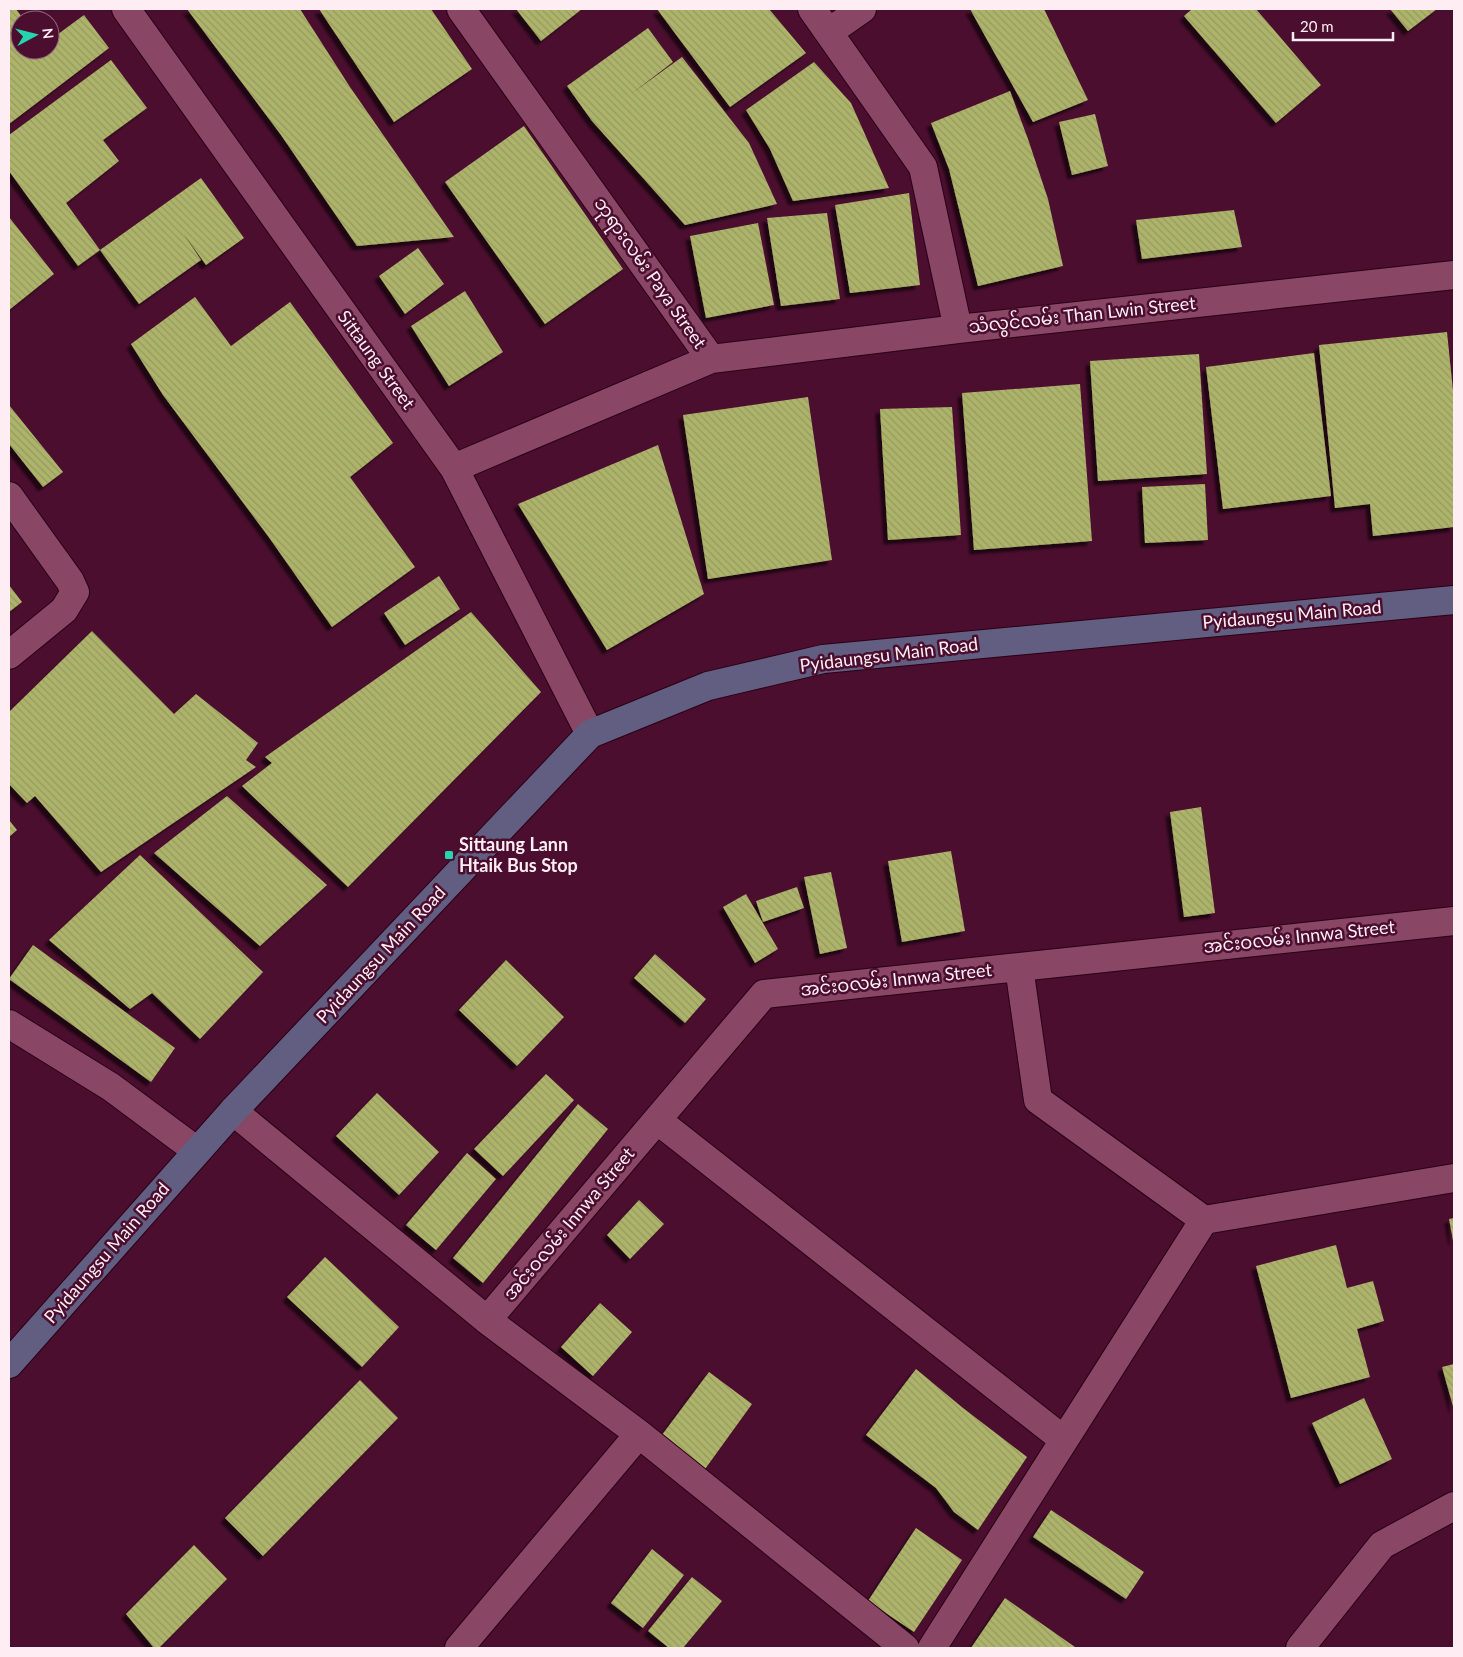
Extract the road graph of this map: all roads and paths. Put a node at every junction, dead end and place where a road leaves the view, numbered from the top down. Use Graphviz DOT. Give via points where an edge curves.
graph roads {
  1 [pos="126,9"];
  2 [pos="461,9"];
  3 [pos="812,9"];
  4 [pos="862,9"];
  5 [pos="829,32"];
  6 [pos="1454,275"];
  7 [pos="958,329"];
  8 [pos="711,359"];
  9 [pos="454,468"];
  10 [pos="9,496"];
  11 [pos="1454,600"];
  12 [pos="9,655"];
  13 [pos="590,734"];
  14 [pos="1454,921"];
  15 [pos="1019,967"];
  16 [pos="9,1024"];
  17 [pos="233,1111"];
  18 [pos="657,1120"];
  19 [pos="197,1151"];
  20 [pos="1454,1178"];
  21 [pos="1204,1220"];
  22 [pos="487,1320"];
  23 [pos="9,1364"];
  24 [pos="639,1434"];
  25 [pos="1064,1440"];
  26 [pos="1454,1506"];
  27 [pos="459,1648"];
  28 [pos="905,1648"];
  29 [pos="932,1648"];
  30 [pos="1300,1648"];
  1 -- 9 [label="street, Sittaung Street"];
  2 -- 8 [label="street, ဘုရားလမ်း Paya Street"];
  3 -- 5 [label="street"];
  4 -- 5 [label="street"];
  5 -- 7 [label="street" via="923,167"];
  6 -- 7 [label="street, သံလွင်လမ်း Than Lwin Street"];
  7 -- 8 [label="street, သံလွင်လမ်း Than Lwin Street"];
  8 -- 9 [label="street, ဘုရားလမ်း Paya Street"];
  9 -- 13 [label="street, Sittaung Street"];
  10 -- 12 [label="street" via="75,592 64,610"];
  11 -- 13 [label="main road, Pyidaungsu Main Road" via="823,659 708,686"];
  13 -- 17 [label="main road, Pyidaungsu Main Road"];
  14 -- 15 [label="street, အင်းဝလမ်း Innwa Street"];
  15 -- 18 [label="street, အင်းဝလမ်း Innwa Street" via="764,994"];
  15 -- 21 [label="street" via="1038,1100"];
  16 -- 19 [label="street" via="111,1087"];
  17 -- 19 [label="main road, Pyidaungsu Main Road"];
  17 -- 22 [label="street"];
  18 -- 22 [label="street, အင်းဝလမ်း Innwa Street"];
  18 -- 25 [label="street"];
  19 -- 23 [label="main road, Pyidaungsu Main Road"];
  20 -- 21 [label="street"];
  21 -- 25 [label="street"];
  22 -- 24 [label="street"];
  24 -- 27 [label="street"];
  24 -- 28 [label="street"];
  25 -- 29 [label="street"];
  26 -- 30 [label="street" via="1382,1545"];
}
